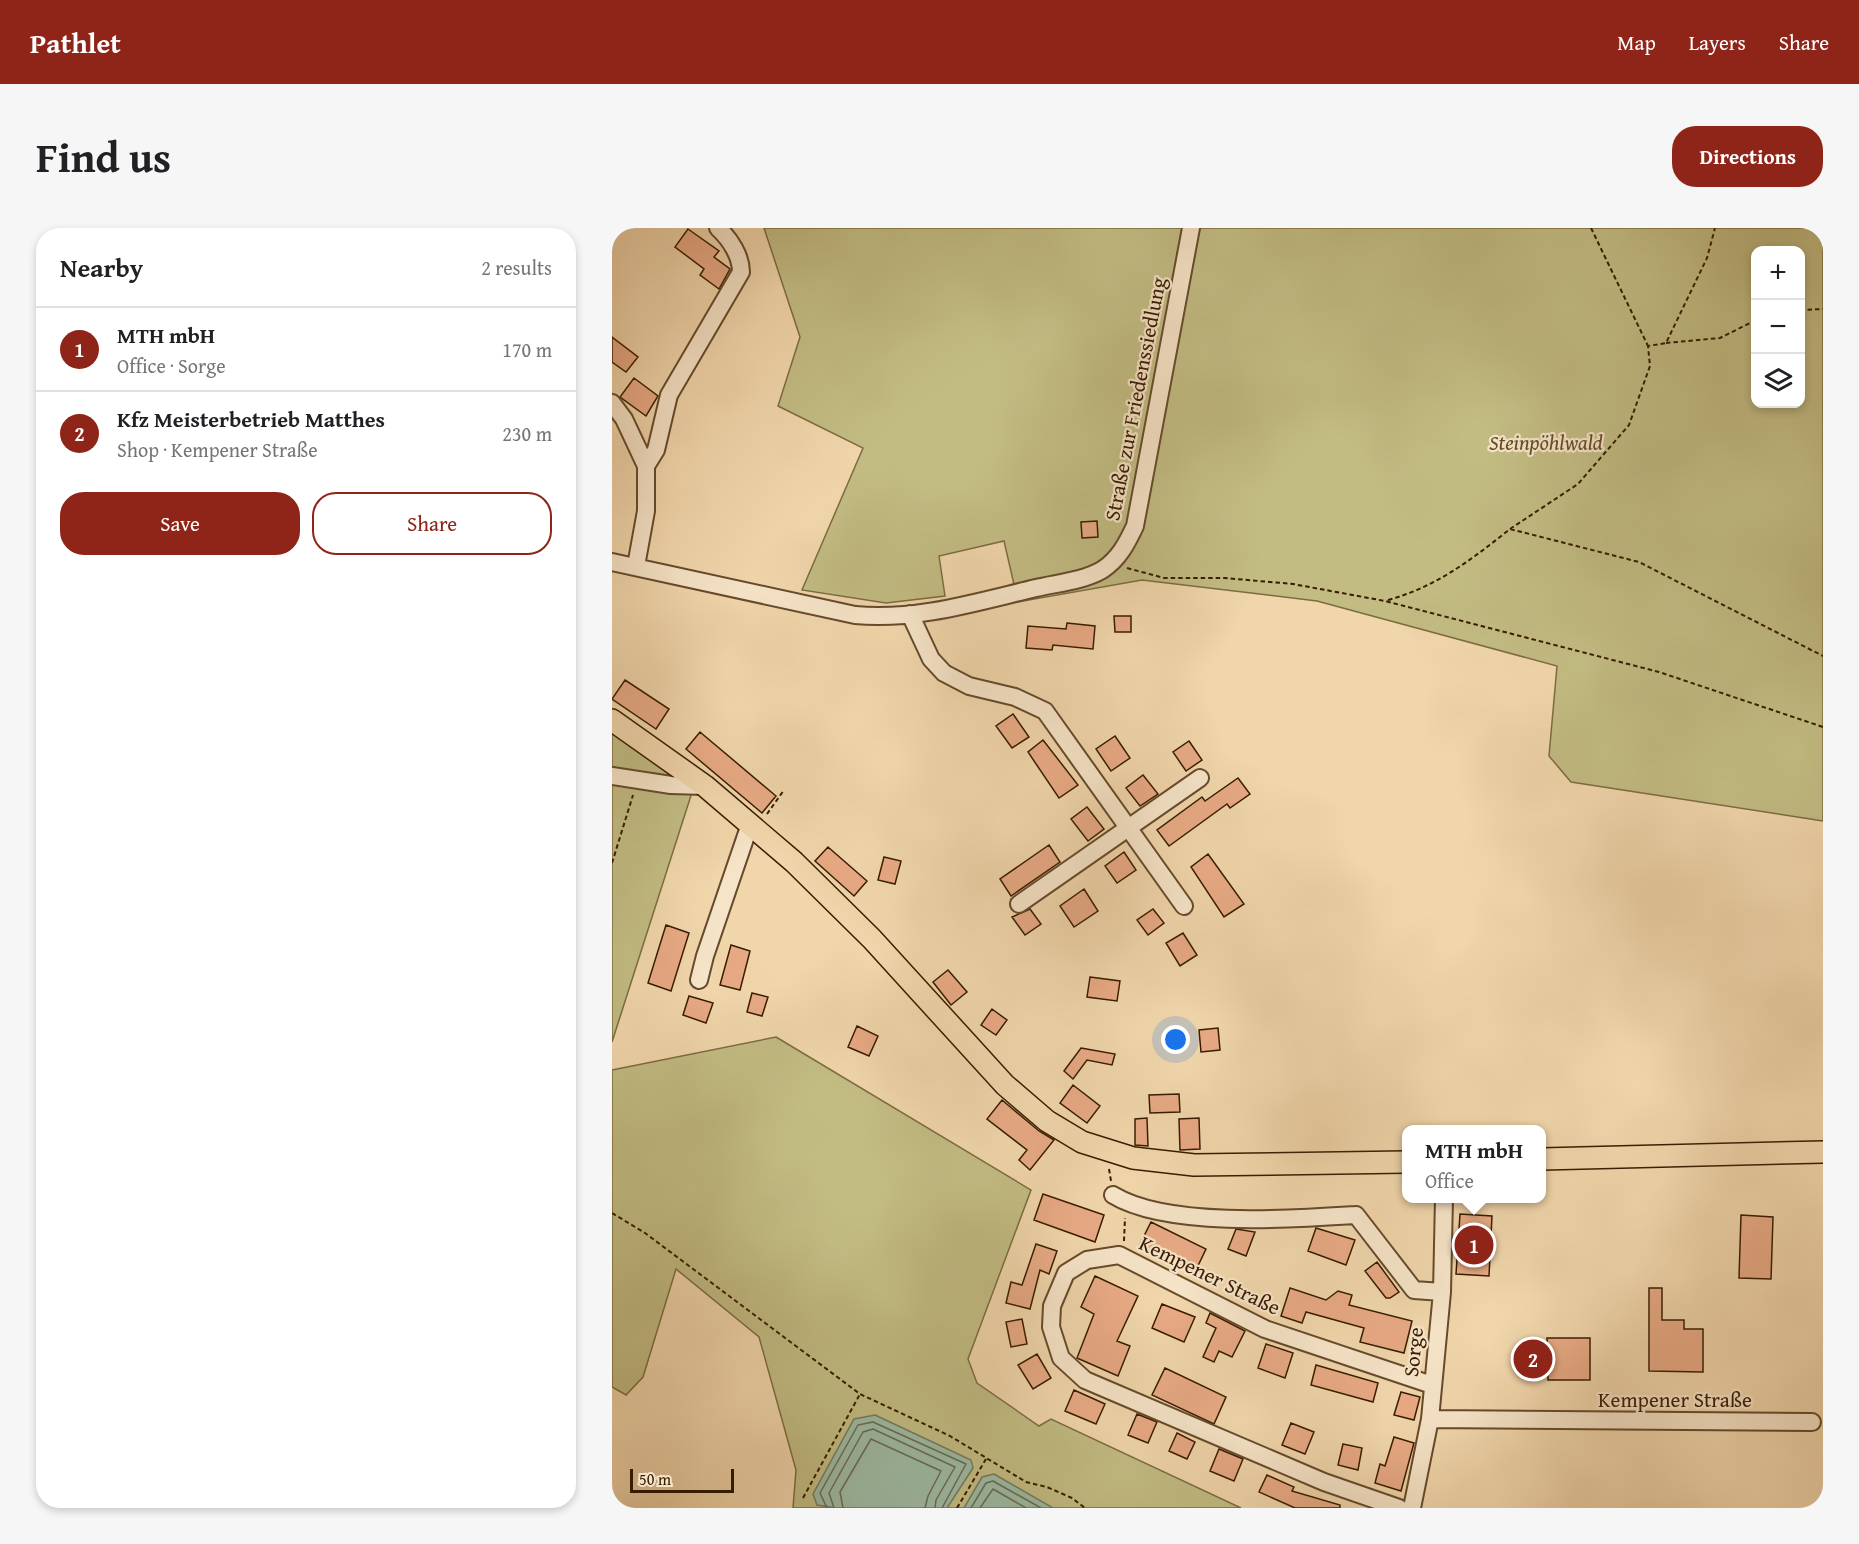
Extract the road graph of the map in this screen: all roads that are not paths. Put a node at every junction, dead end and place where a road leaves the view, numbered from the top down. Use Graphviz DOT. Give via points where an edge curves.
graph roads {
  1 [pos="718,228"];
  2 [pos="1191,228"];
  3 [pos="612,403"];
  4 [pos="646,466"];
  5 [pos="612,562"];
  6 [pos="636,566"];
  7 [pos="910,614"];
  8 [pos="612,720"];
  9 [pos="612,776"];
  10 [pos="1200,777"];
  11 [pos="705,786"];
  12 [pos="754,826"];
  13 [pos="1127,829"];
  14 [pos="1019,904"];
  15 [pos="1184,906"];
  16 [pos="699,980"];
  17 [pos="1823,1152"];
  18 [pos="1546,1159"];
  19 [pos="1402,1162"];
  20 [pos="1119,1199"];
  21 [pos="1444,1203"];
  22 [pos="1442,1292"];
  23 [pos="1432,1385"];
  24 [pos="1430,1419"];
  25 [pos="1812,1422"];
  26 [pos="1399,1508"];
  27 [pos="1412,1508"];
  1 -- 4 [label="street" via="734,248 741,272 669,395 656,450"];
  2 -- 7 [label="street, Straße zur Friedenssiedlung" via="1135,526 1124,549 1111,564 1080,578"];
  3 -- 4 [label="street"];
  4 -- 6 [label="street" via="646,511"];
  5 -- 6 [label="street, Straße zur Friedenssiedlung"];
  6 -- 7 [label="street, Straße zur Friedenssiedlung" via="855,615 882,618"];
  7 -- 13 [label="street" via="931,659 944,672 969,686 1016,697 1045,711"];
  8 -- 11 [label="main road"];
  9 -- 11 [label="street"];
  10 -- 13 [label="street"];
  11 -- 12 [label="main road"];
  12 -- 16 [label="street"];
  12 -- 19 [label="main road" via="857,922 1024,1104 1082,1142 1159,1162 1194,1165"];
  13 -- 14 [label="street"];
  13 -- 15 [label="street"];
  17 -- 18 [label="main road"];
  20 -- 22 [label="street, Kempener Straße" via="1181,1215 1282,1220 1356,1215 1414,1290"];
  21 -- 22 [label="street, Sorge"];
  22 -- 23 [label="street, Sorge"];
  23 -- 24 [label="street, Sorge"];
  23 -- 26 [label="street, Kempener Straße" via="1264,1329 1119,1255 1087,1260 1066,1273 1052,1306 1051,1327 1061,1358 1085,1380 1324,1482"];
  24 -- 25 [label="street, Kempener Straße"];
  24 -- 27 [label="street, Sorge"];
}
